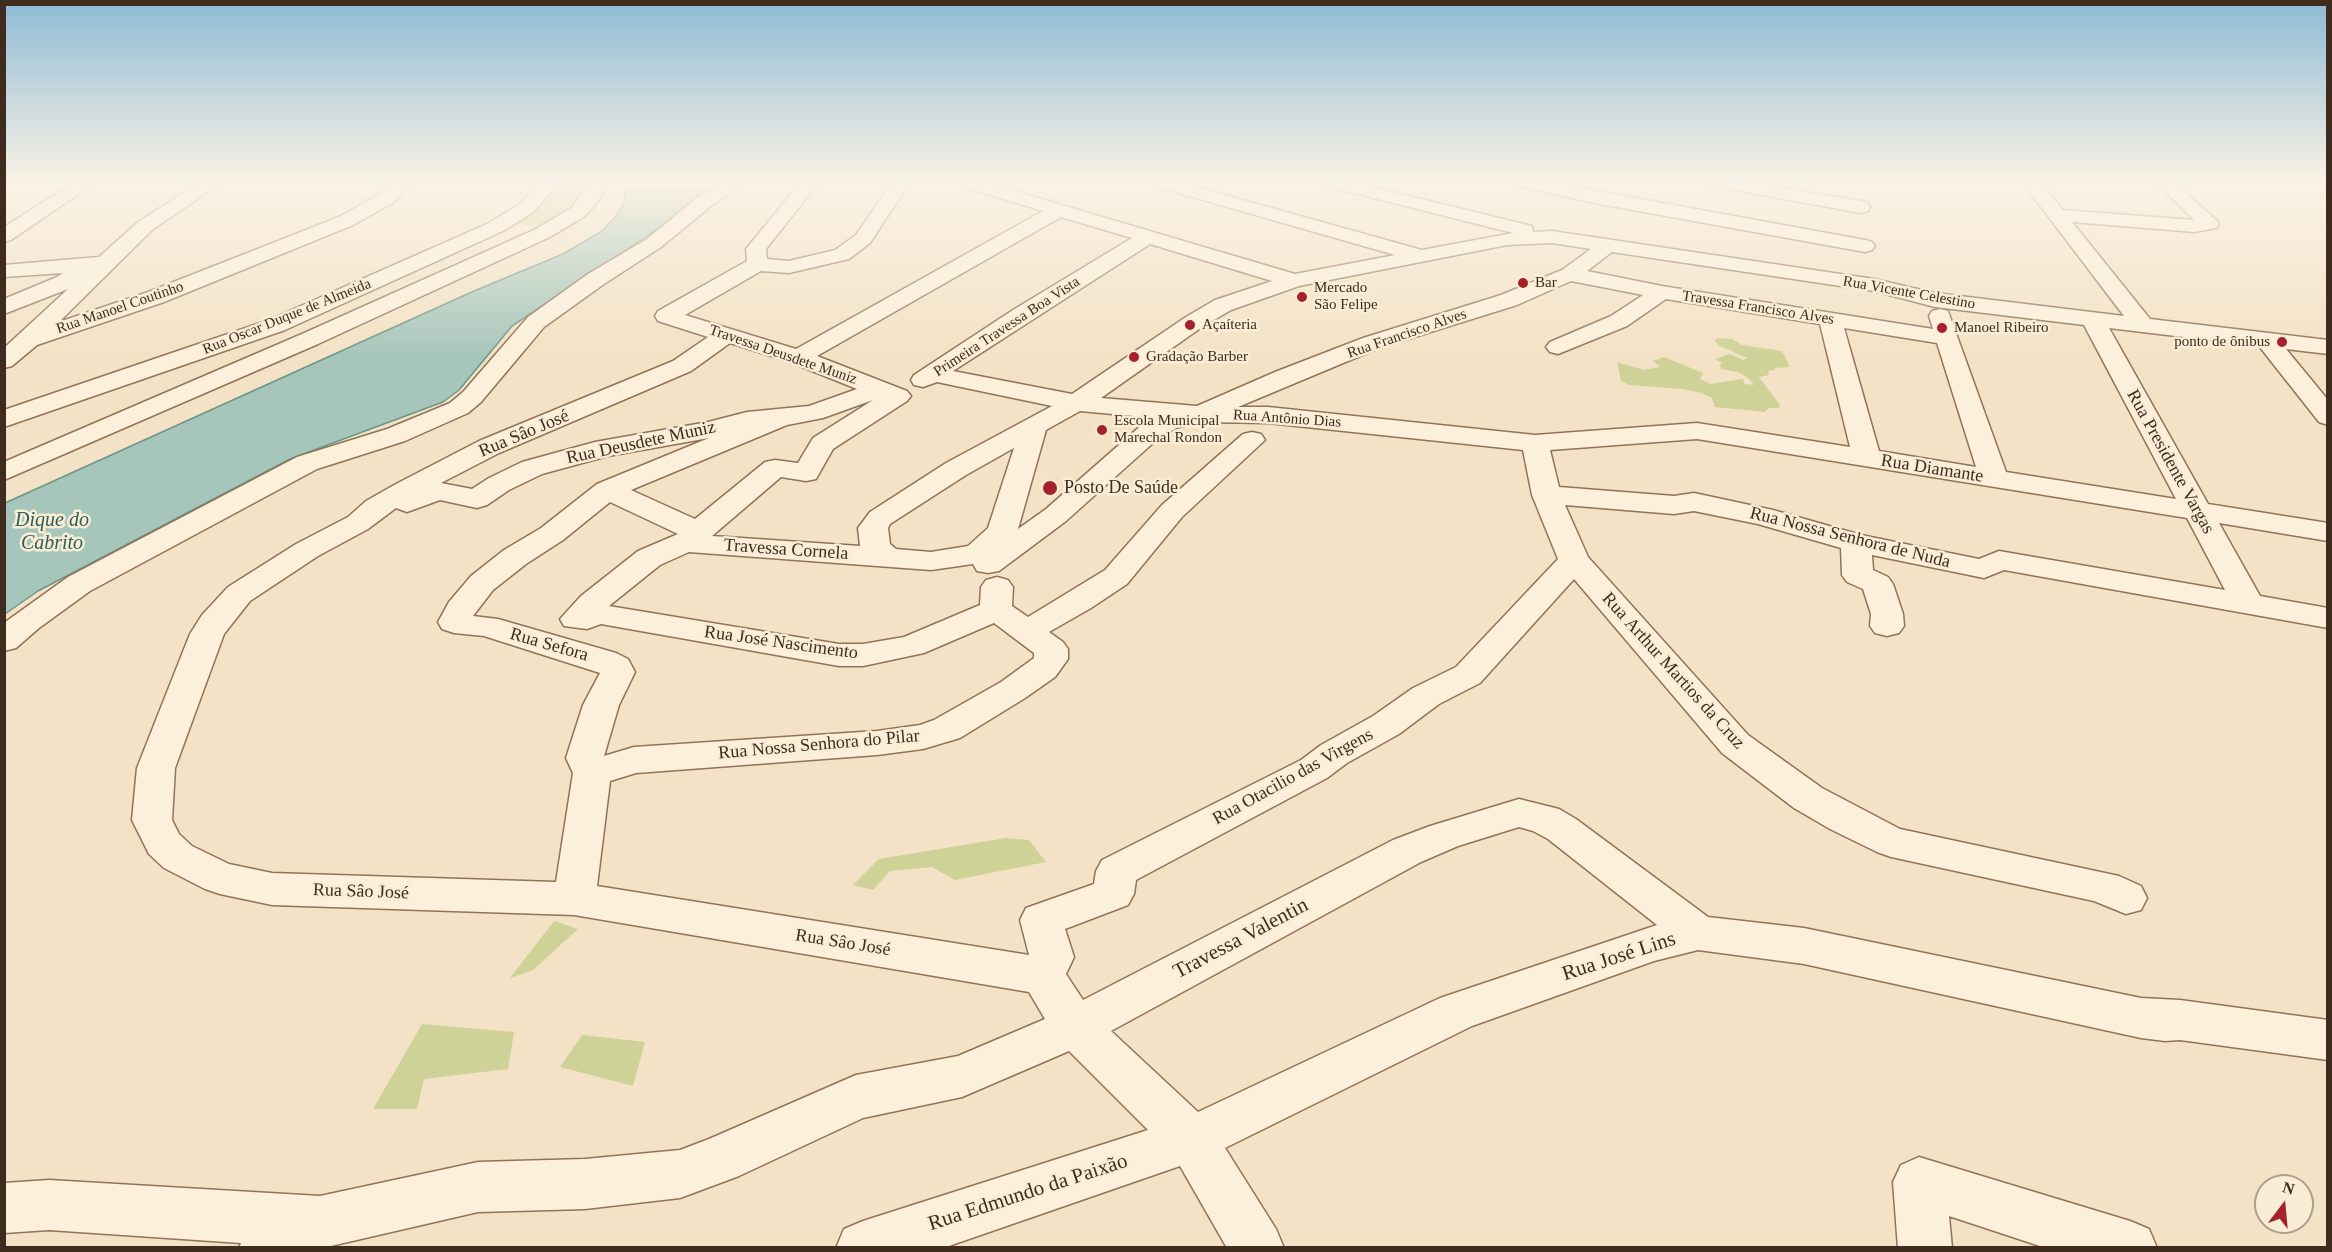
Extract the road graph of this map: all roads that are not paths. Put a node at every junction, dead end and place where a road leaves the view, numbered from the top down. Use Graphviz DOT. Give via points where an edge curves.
graph roads {
  1 [pos="126,240"];
  2 [pos="297,240"];
  3 [pos="466,240"];
  4 [pos="527,240"];
  5 [pos="657,240"];
  6 [pos="763,240"];
  7 [pos="861,240"];
  8 [pos="1005,240"];
  9 [pos="1143,240"];
  10 [pos="1159,240"];
  11 [pos="1368,240"];
  12 [pos="1499,240"];
  13 [pos="1576,240"];
  14 [pos="1835,240"];
  15 [pos="1865,240"];
  16 [pos="2077,240"];
  17 [pos="1609,245"];
  18 [pos="1866,246"];
  19 [pos="1420,255"];
  20 [pos="95,264"];
  21 [pos="757,264"];
  22 [pos="4,271"];
  23 [pos="1569,274"];
  24 [pos="1294,281"];
  25 [pos="1874,285"];
  26 [pos="1662,292"];
  27 [pos="1935,300"];
  28 [pos="4,307"];
  29 [pos="1830,320"];
  30 [pos="2093,320"];
  31 [pos="2144,326"];
  32 [pos="726,335"];
  33 [pos="1947,338"];
  34 [pos="29,340"];
  35 [pos="2267,341"];
  36 [pos="1558,347"];
  37 [pos="2328,347"];
  38 [pos="798,357"];
  39 [pos="4,361"];
  40 [pos="934,374"];
  41 [pos="898,396"];
  42 [pos="1076,403"];
  43 [pos="1200,414"];
  44 [pos="2328,417"];
  45 [pos="781,418"];
  46 [pos="4,419"];
  47 [pos="1033,429"];
  48 [pos="1252,440"];
  49 [pos="1535,443"];
  50 [pos="1867,458"];
  51 [pos="4,472"];
  52 [pos="1994,479"];
  53 [pos="607,490"];
  54 [pos="1546,495"];
  55 [pos="2196,511"];
  56 [pos="358,523"];
  57 [pos="1002,531"];
  58 [pos="2328,532"];
  59 [pos="692,538"];
  60 [pos="1856,543"];
  61 [pos="888,557"];
  62 [pos="1574,560"];
  63 [pos="988,564"];
  64 [pos="2248,604"];
  65 [pos="997,610"];
  66 [pos="2328,618"];
  67 [pos="1887,627"];
  68 [pos="1039,640"];
  69 [pos="4,641"];
  70 [pos="592,773"];
  71 [pos="2126,898"];
  72 [pos="574,899"];
  73 [pos="1698,933"];
  74 [pos="1043,976"];
  75 [pos="1075,1027"];
  76 [pos="2328,1040"];
  77 [pos="1192,1139"];
  78 [pos="4,1208"];
  79 [pos="275,1234"];
  80 [pos="863,1248"];
  81 [pos="1257,1248"];
  82 [pos="1925,1248"];
  83 [pos="2130,1248"];
  1 -- 20 [label="street"];
  2 -- 34 [label="street, Rua Manoel Coutinho" via="156,297"];
  3 -- 46 [label="street, Rua Oscar Duque de Almeida" via="277,324"];
  4 -- 51 [label="street"];
  5 -- 69 [label="street" via="536,322 459,408 396,435 307,463 79,584"];
  6 -- 21 [label="street" via="756,249"];
  7 -- 21 [label="street" via="842,255 789,267"];
  8 -- 38 [label="street"];
  9 -- 40 [label="street, Primeira Travessa Boa Vista"];
  10 -- 24 [label="street"];
  11 -- 19 [label="street"];
  12 -- 19 [label="street, Rua Vicente Celestino"];
  13 -- 17 [label="street, Rua Vicente Celestino"];
  14 -- 18 [label="street"];
  15 -- 18 [label="street"];
  16 -- 31 [label="street"];
  17 -- 23 [label="street, Rua Francisco Alves"];
  17 -- 25 [label="street, Rua Vicente Celestino"];
  18 -- 25 [label="street"];
  19 -- 24 [label="street, Rua Vicente Celestino"];
  20 -- 22 [label="street"];
  20 -- 28 [label="street" via="65,282"];
  20 -- 34 [label="street"];
  21 -- 32 [label="street, Travessa Deusdete Muniz" via="666,316"];
  23 -- 26 [label="street, Travessa Francisco Alves"];
  23 -- 43 [label="street, Rua Francisco Alves" via="1509,300 1371,343"];
  24 -- 42 [label="street, Rua Vicente Celestino" via="1209,312"];
  25 -- 27 [label="street, Rua Vicente Celestino"];
  26 -- 29 [label="street, Travessa Francisco Alves"];
  26 -- 36 [label="street" via="1619,321"];
  27 -- 30 [label="street, Rua Vicente Celestino"];
  27 -- 33 [label="street"];
  29 -- 33 [label="street, Travessa Francisco Alves"];
  29 -- 50 [label="street"];
  30 -- 31 [label="street, Rua Vicente Celestino"];
  30 -- 55 [label="street, Rua Presidente Vargas"];
  31 -- 35 [label="street, Rua Vicente Celestino"];
  32 -- 38 [label="street, Travessa Deusdete Muniz"];
  32 -- 56 [label="street, Rua Sâo José" via="682,366 489,447 376,507"];
  33 -- 52 [label="street"];
  34 -- 39 [label="street"];
  35 -- 37 [label="street, Rua Vicente Celestino"];
  35 -- 44 [label="street"];
  38 -- 41 [label="street, Travessa Deusdete Muniz"];
  40 -- 41 [label="street, Primeira Travessa Boa Vista" via="898,391"];
  40 -- 42 [label="street, Rua Antônio Dias"];
  41 -- 45 [label="street, Rua Deusdete Muniz" via="876,391 814,412"];
  41 -- 59 [label="street, Primeira Travessa Boa Vista" via="822,444 806,473 775,468"];
  42 -- 43 [label="street, Rua Antônio Dias"];
  42 -- 47 [label="street, Rua Vicente Celestino"];
  43 -- 49 [label="street, Rua Antônio Dias" via="1268,415"];
  43 -- 63 [label="street" via="1153,429 1056,515"];
  45 -- 53 [label="street"];
  45 -- 56 [label="street, Rua Deusdete Muniz" via="747,420 605,448 532,468 477,499 438,490"];
  47 -- 57 [label="street"];
  47 -- 61 [label="street, Rua Vicente Celestino" via="956,469 880,518 873,528 873,540 876,549"];
  48 -- 68 [label="street" via="1172,511 1116,577 1080,601"];
  49 -- 50 [label="street, Rua Diamante" via="1697,431"];
  49 -- 54 [label="street, Rua Arthur Martios da Cruz"];
  50 -- 52 [label="street, Rua Diamante"];
  52 -- 55 [label="street, Rua Diamante"];
  53 -- 59 [label="street"];
  53 -- 70 [label="street, Rua Sefora" via="482,583 454,622 486,626 616,667 618,672 601,705 585,758"];
  54 -- 60 [label="street, Rua Nossa Senhora de Nuda" via="1674,505 1694,502 1762,516"];
  54 -- 62 [label="street, Rua Arthur Martios da Cruz"];
  55 -- 58 [label="street, Rua Diamante"];
  55 -- 64 [label="street, Rua Presidente Vargas"];
  56 -- 72 [label="street, Rua Sâo José" via="253,584 214,622 156,768 152,820 164,843 178,857 220,878 272,889"];
  57 -- 61 [label="street" via="979,552 964,557 931,561"];
  57 -- 63 [label="street"];
  59 -- 61 [label="street, Travessa Cornela"];
  59 -- 65 [label="street, Rua José Nascimento" via="649,558 576,619 587,620 594,613 839,655 863,655 923,642"];
  60 -- 64 [label="street, Rua Nossa Senhora de Nuda" via="1984,569 1999,560"];
  60 -- 67 [label="street" via="1858,575 1877,584"];
  62 -- 71 [label="street, Rua Arthur Martios da Cruz" via="1735,744 1808,798 1892,842 2104,887"];
  62 -- 74 [label="street, Rua Otacilio das Virgens" via="1468,675 1426,696 1314,769 1116,871 1113,894 1041,920 1052,957"];
  63 -- 65 [label="street" via="988,573 998,581 994,599"];
  64 -- 66 [label="street, Rua Nossa Senhora de Nuda"];
  65 -- 68 [label="street"];
  68 -- 70 [label="street, Rua Nossa Senhora do Pilar" via="1051,659 1043,669 947,729 923,737 634,760"];
  70 -- 72 [label="street"];
  72 -- 74 [label="street, Rua Sâo José"];
  73 -- 75 [label="street, Travessa Valentin" via="1562,829 1545,819 1519,813 1407,851"];
  73 -- 76 [label="street, Rua José Lins" via="1804,946 2141,1018"];
  73 -- 77 [label="street, Rua José Lins" via="1650,944 1456,1012"];
  74 -- 75 [label="street"];
  75 -- 77 [label="street"];
  75 -- 79 [label="street, Travessa Valentin" via="962,1076 856,1097 680,1174 585,1184 478,1187"];
  77 -- 80 [label="street, Rua Edmundo da Paixão"];
  77 -- 81 [label="street"];
  78 -- 79 [label="street, Travessa Valentin" via="49,1205"];
  82 -- 83 [label="street" via="1919,1182"];
}
